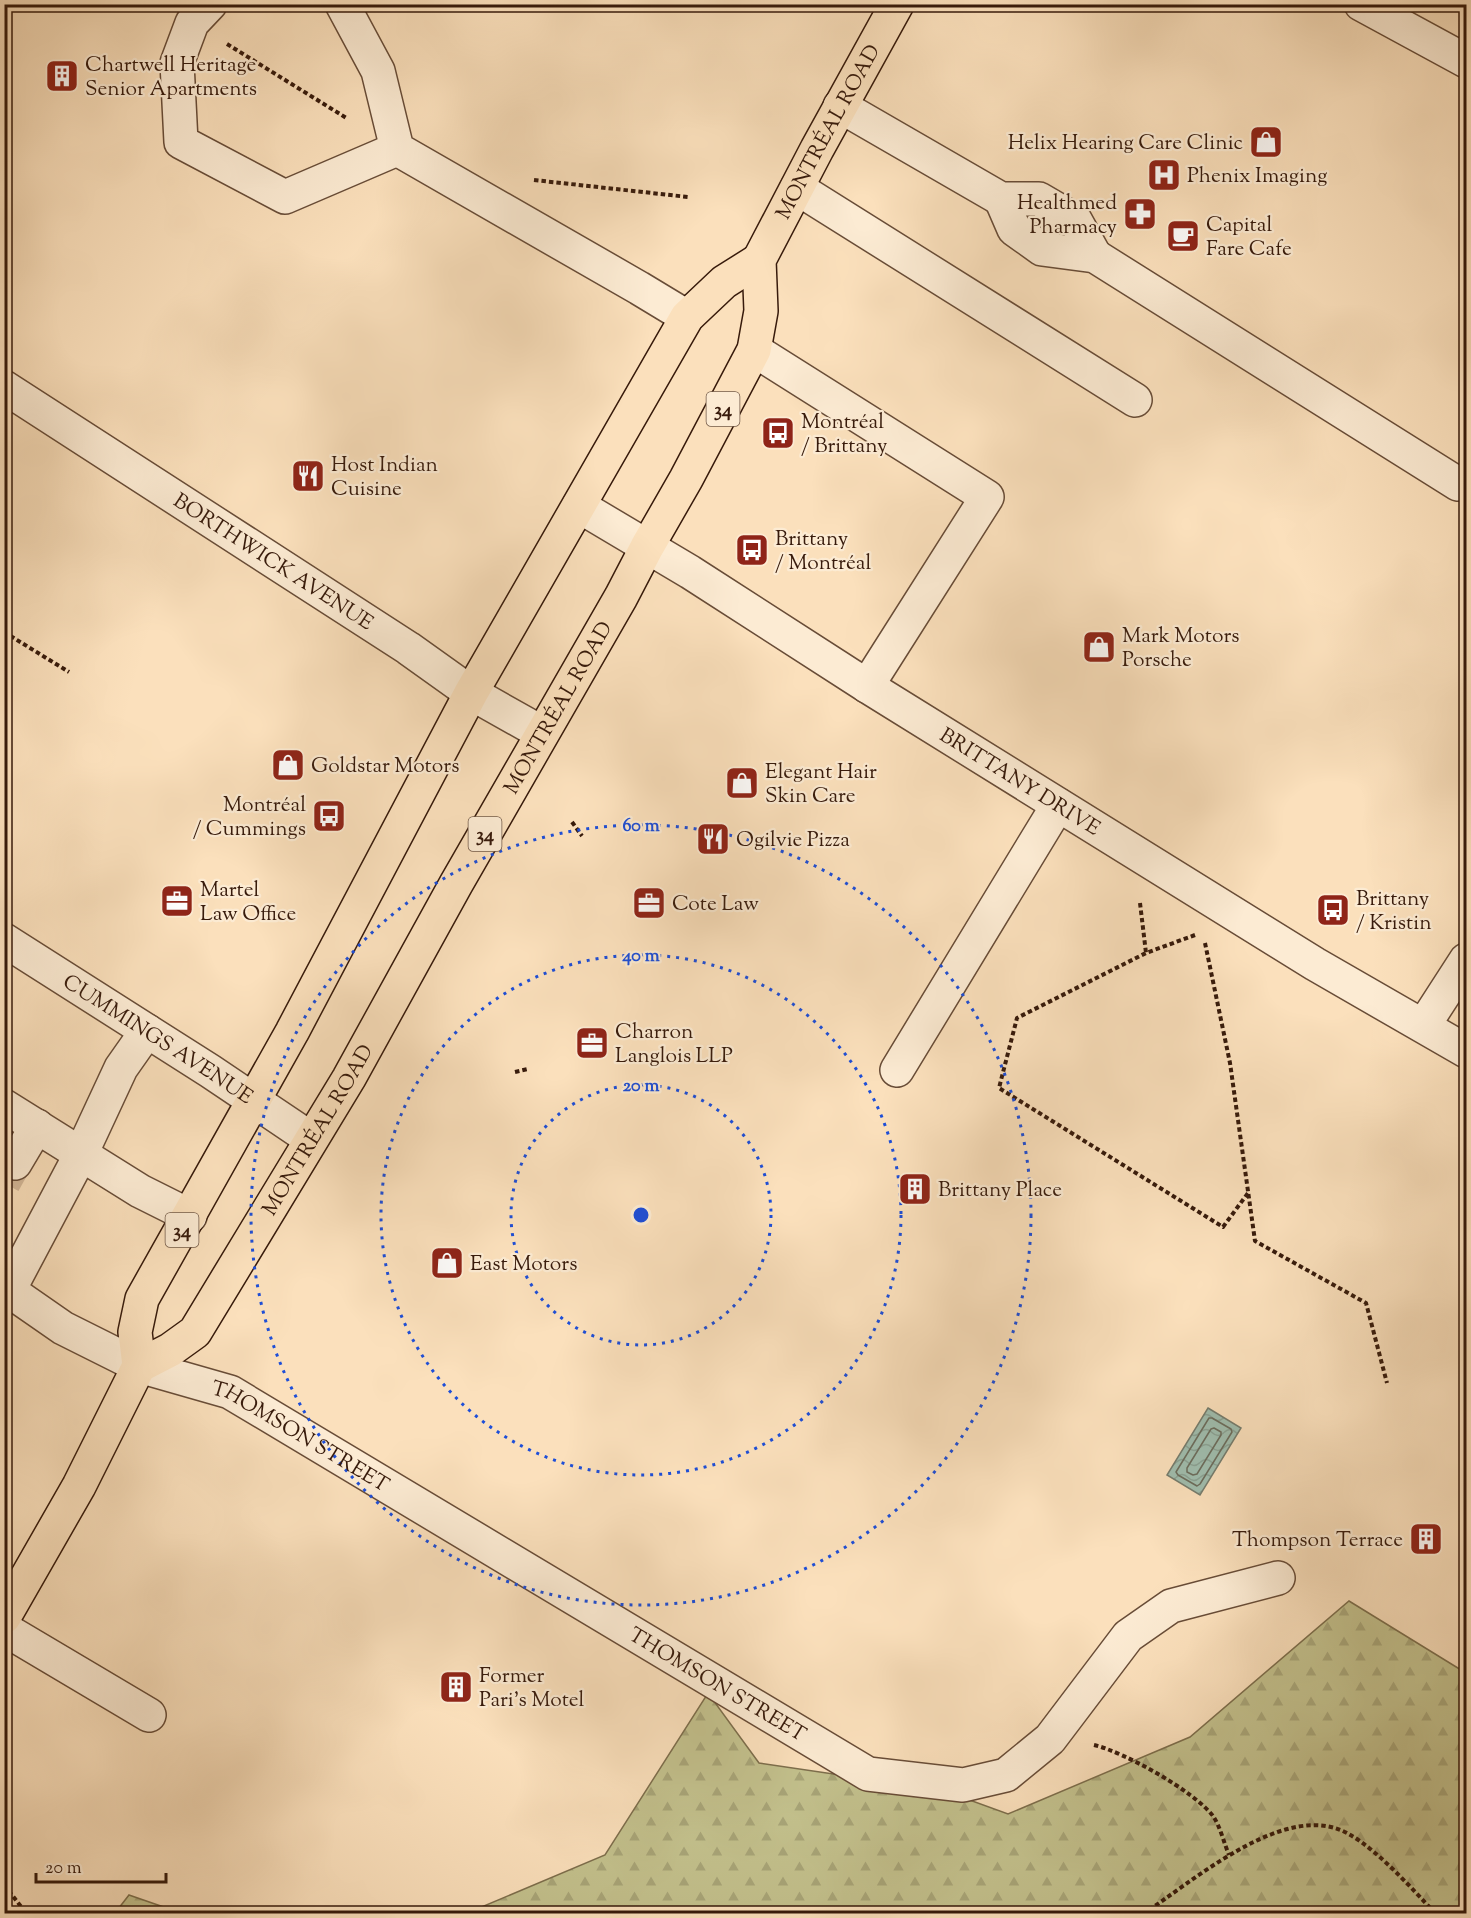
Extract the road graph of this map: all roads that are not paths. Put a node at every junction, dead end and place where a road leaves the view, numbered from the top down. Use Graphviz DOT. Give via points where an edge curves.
graph roads {
  1 [pos="342,4"];
  2 [pos="897,4"];
  3 [pos="1361,4"];
  4 [pos="201,14"];
  5 [pos="1467,62"];
  6 [pos="840,106"];
  7 [pos="397,149"];
  8 [pos="796,188"];
  9 [pos="759,260"];
  10 [pos="687,317"];
  11 [pos="754,350"];
  12 [pos="4,387"];
  13 [pos="1135,400"];
  14 [pos="1458,484"];
  15 [pos="579,506"];
  16 [pos="647,547"];
  17 [pos="867,686"];
  18 [pos="471,693"];
  19 [pos="542,733"];
  20 [pos="1058,804"];
  21 [pos="4,940"];
  22 [pos="1467,960"];
  23 [pos="1424,1024"];
  24 [pos="147,1031"];
  25 [pos="1467,1051"];
  26 [pos="897,1070"];
  27 [pos="253,1100"];
  28 [pos="4,1106"];
  29 [pos="37,1126"];
  30 [pos="311,1139"];
  31 [pos="81,1154"];
  32 [pos="15,1163"];
  33 [pos="190,1216"];
  34 [pos="7,1288"];
  35 [pos="139,1366"];
  36 [pos="1278,1578"];
  37 [pos="4,1617"];
  38 [pos="4,1629"];
  39 [pos="149,1715"];
  1 -- 7 [label="street" via="378,71"];
  2 -- 6 [label="main road, MONTRÉAL ROAD / 34"];
  3 -- 5 [label="street"];
  4 -- 7 [label="street" via="177,63 181,142 285,198"];
  6 -- 8 [label="main road, MONTRÉAL ROAD / 34"];
  6 -- 14 [label="street" via="1001,199 1014,229 1042,249 1095,256"];
  7 -- 10 [label="street"];
  8 -- 9 [label="main road, MONTRÉAL ROAD / 34"];
  8 -- 13 [label="street"];
  9 -- 10 [label="main road, 34" via="724,282"];
  9 -- 11 [label="main road, MONTRÉAL ROAD / 34" via="761,311"];
  10 -- 15 [label="main road, 34"];
  11 -- 16 [label="main road, MONTRÉAL ROAD / 34"];
  11 -- 17 [label="street" via="987,497"];
  12 -- 18 [label="street, BORTHWICK AVENUE" via="408,648"];
  15 -- 16 [label="street, BRITTANY DRIVE"];
  15 -- 18 [label="main road, 34"];
  16 -- 17 [label="street, BRITTANY DRIVE"];
  16 -- 19 [label="main road, MONTRÉAL ROAD / 34"];
  17 -- 20 [label="street, BRITTANY DRIVE"];
  18 -- 19 [label="street, BORTHWICK AVENUE"];
  18 -- 27 [label="main road, 34"];
  19 -- 30 [label="main road, MONTRÉAL ROAD / 34"];
  20 -- 23 [label="street, BRITTANY DRIVE" via="1315,964"];
  20 -- 26 [label="street"];
  21 -- 24 [label="street, CUMMINGS AVENUE"];
  22 -- 23 [label="street"];
  23 -- 25 [label="street, BRITTANY DRIVE"];
  24 -- 27 [label="street, CUMMINGS AVENUE"];
  24 -- 31 [label="street" via="121,1068"];
  27 -- 30 [label="street, CUMMINGS AVENUE"];
  27 -- 33 [label="main road, 34"];
  28 -- 29 [label="street"];
  29 -- 31 [label="street"];
  29 -- 32 [label="street"];
  30 -- 35 [label="main road, MONTRÉAL ROAD / 34" via="195,1332"];
  31 -- 33 [label="street"];
  31 -- 34 [label="street"];
  33 -- 35 [label="main road, 34" via="142,1299 135,1332"];
  34 -- 35 [label="street, THOMSON STREET" via="63,1328"];
  35 -- 36 [label="street, THOMSON STREET" via="230,1392 868,1774 963,1785 1006,1775 1050,1739 1128,1636 1171,1606"];
  35 -- 37 [label="main road" via="79,1486"];
  38 -- 39 [label="street"];
}
